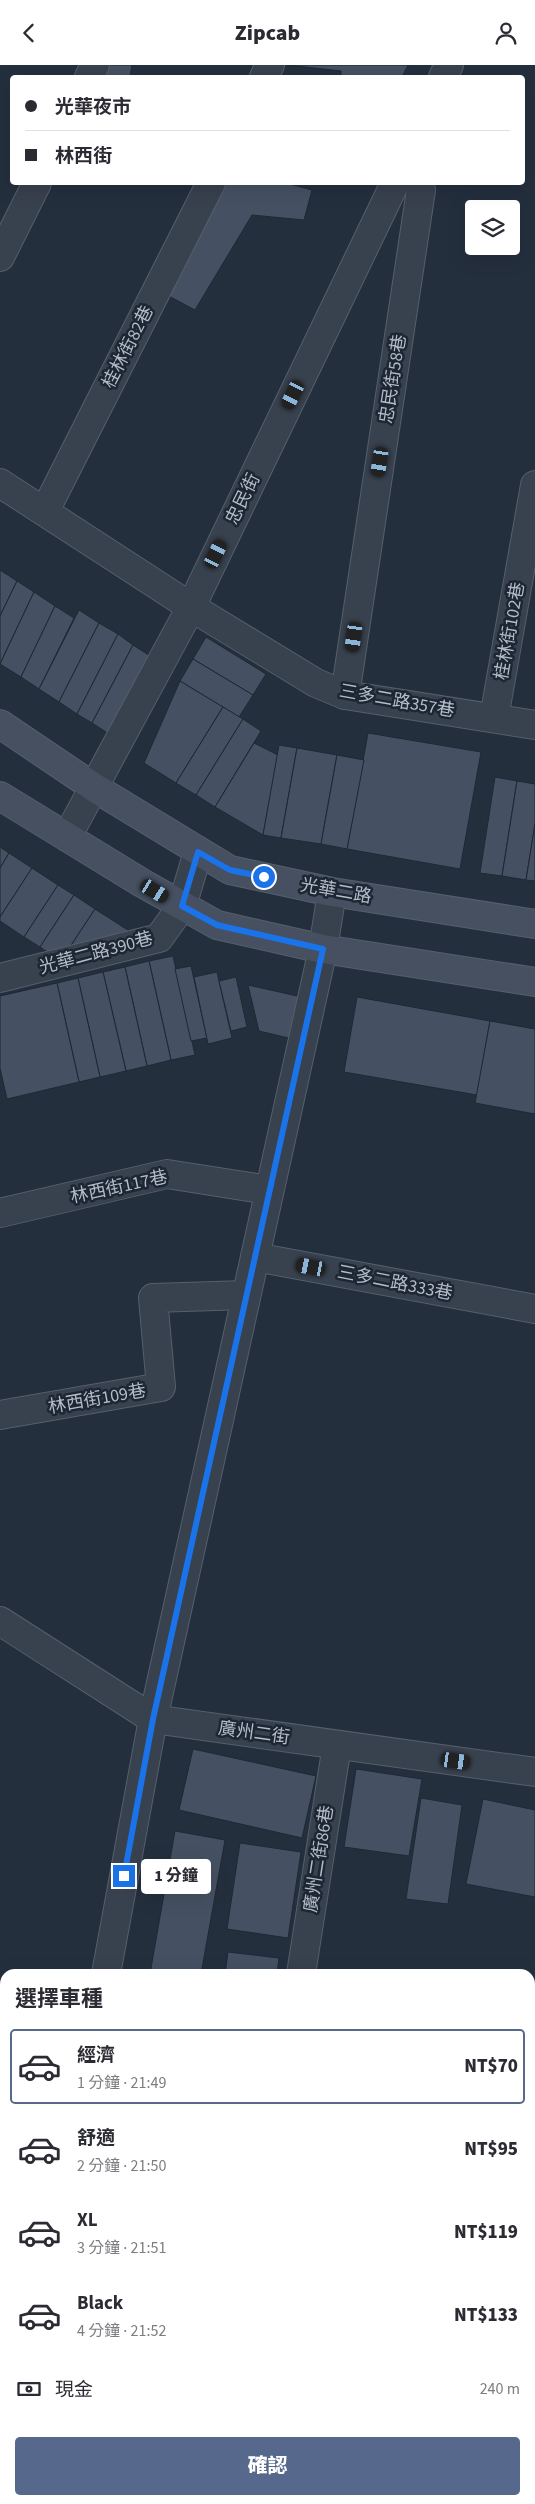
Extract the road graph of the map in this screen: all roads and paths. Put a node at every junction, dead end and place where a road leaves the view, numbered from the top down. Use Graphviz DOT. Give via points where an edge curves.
graph roads {
  1 [pos="36,185"];
  2 [pos="210,185"];
  3 [pos="394,185"];
  4 [pos="419,185"];
  5 [pos="0,257"];
  6 [pos="0,483"];
  7 [pos="535,485"];
  8 [pos="45,511"];
  9 [pos="191,607"];
  10 [pos="345,695"];
  11 [pos="494,718"];
  12 [pos="0,724"];
  13 [pos="535,725"];
  14 [pos="96,788"];
  15 [pos="0,796"];
  16 [pos="67,837"];
  17 [pos="198,852"];
  18 [pos="332,892"];
  19 [pos="182,906"];
  20 [pos="535,924"];
  21 [pos="323,949"];
  22 [pos="0,977"];
  23 [pos="535,982"];
  24 [pos="269,1190"];
  25 [pos="0,1213"];
  26 [pos="255,1257"];
  27 [pos="246,1295"];
  28 [pos="535,1309"];
  29 [pos="0,1415"];
  30 [pos="0,1621"];
  31 [pos="153,1719"];
  32 [pos="337,1745"];
  33 [pos="535,1772"];
  34 [pos="107,1969"];
  35 [pos="302,1969"];
  1 -- 5 [label="street"];
  2 -- 8 [label="street, 桂林街82巷"];
  3 -- 9 [label="street, 忠民街"];
  4 -- 10 [label="street, 忠民街58巷" via="420,199"];
  6 -- 8 [label="street, 三多二路357巷"];
  7 -- 11 [label="street, 桂林街102巷"];
  8 -- 9 [label="street, 三多二路357巷"];
  9 -- 10 [label="street, 三多二路357巷" via="316,683"];
  9 -- 14 [label="street, 忠民街"];
  10 -- 11 [label="street, 三多二路357巷"];
  11 -- 13 [label="street, 三多二路357巷"];
  12 -- 14 [label="street, 光華二路"];
  14 -- 16 [label="street, 忠民街"];
  14 -- 17 [label="street, 光華二路"];
  15 -- 16 [label="street"];
  16 -- 19 [label="street"];
  17 -- 18 [label="street, 光華二路" via="230,870"];
  17 -- 19 [label="street, 光華二路390巷"];
  18 -- 20 [label="street, 光華二路"];
  18 -- 21 [label="street"];
  19 -- 21 [label="street" via="217,925"];
  19 -- 22 [label="street, 光華二路390巷" via="159,938"];
  21 -- 23 [label="street"];
  21 -- 24 [label="street"];
  24 -- 25 [label="street, 林西街117巷" via="167,1174"];
  24 -- 26 [label="street"];
  26 -- 27 [label="street"];
  26 -- 28 [label="street, 三多二路333巷"];
  27 -- 29 [label="street, 林西街109巷" via="153,1298 161,1387"];
  27 -- 31 [label="street"];
  30 -- 31 [label="street, 廣州二街"];
  31 -- 32 [label="street, 廣州二街"];
  31 -- 34 [label="street"];
  32 -- 33 [label="street, 廣州二街"];
  32 -- 35 [label="street, 廣州二街86巷"];
}
